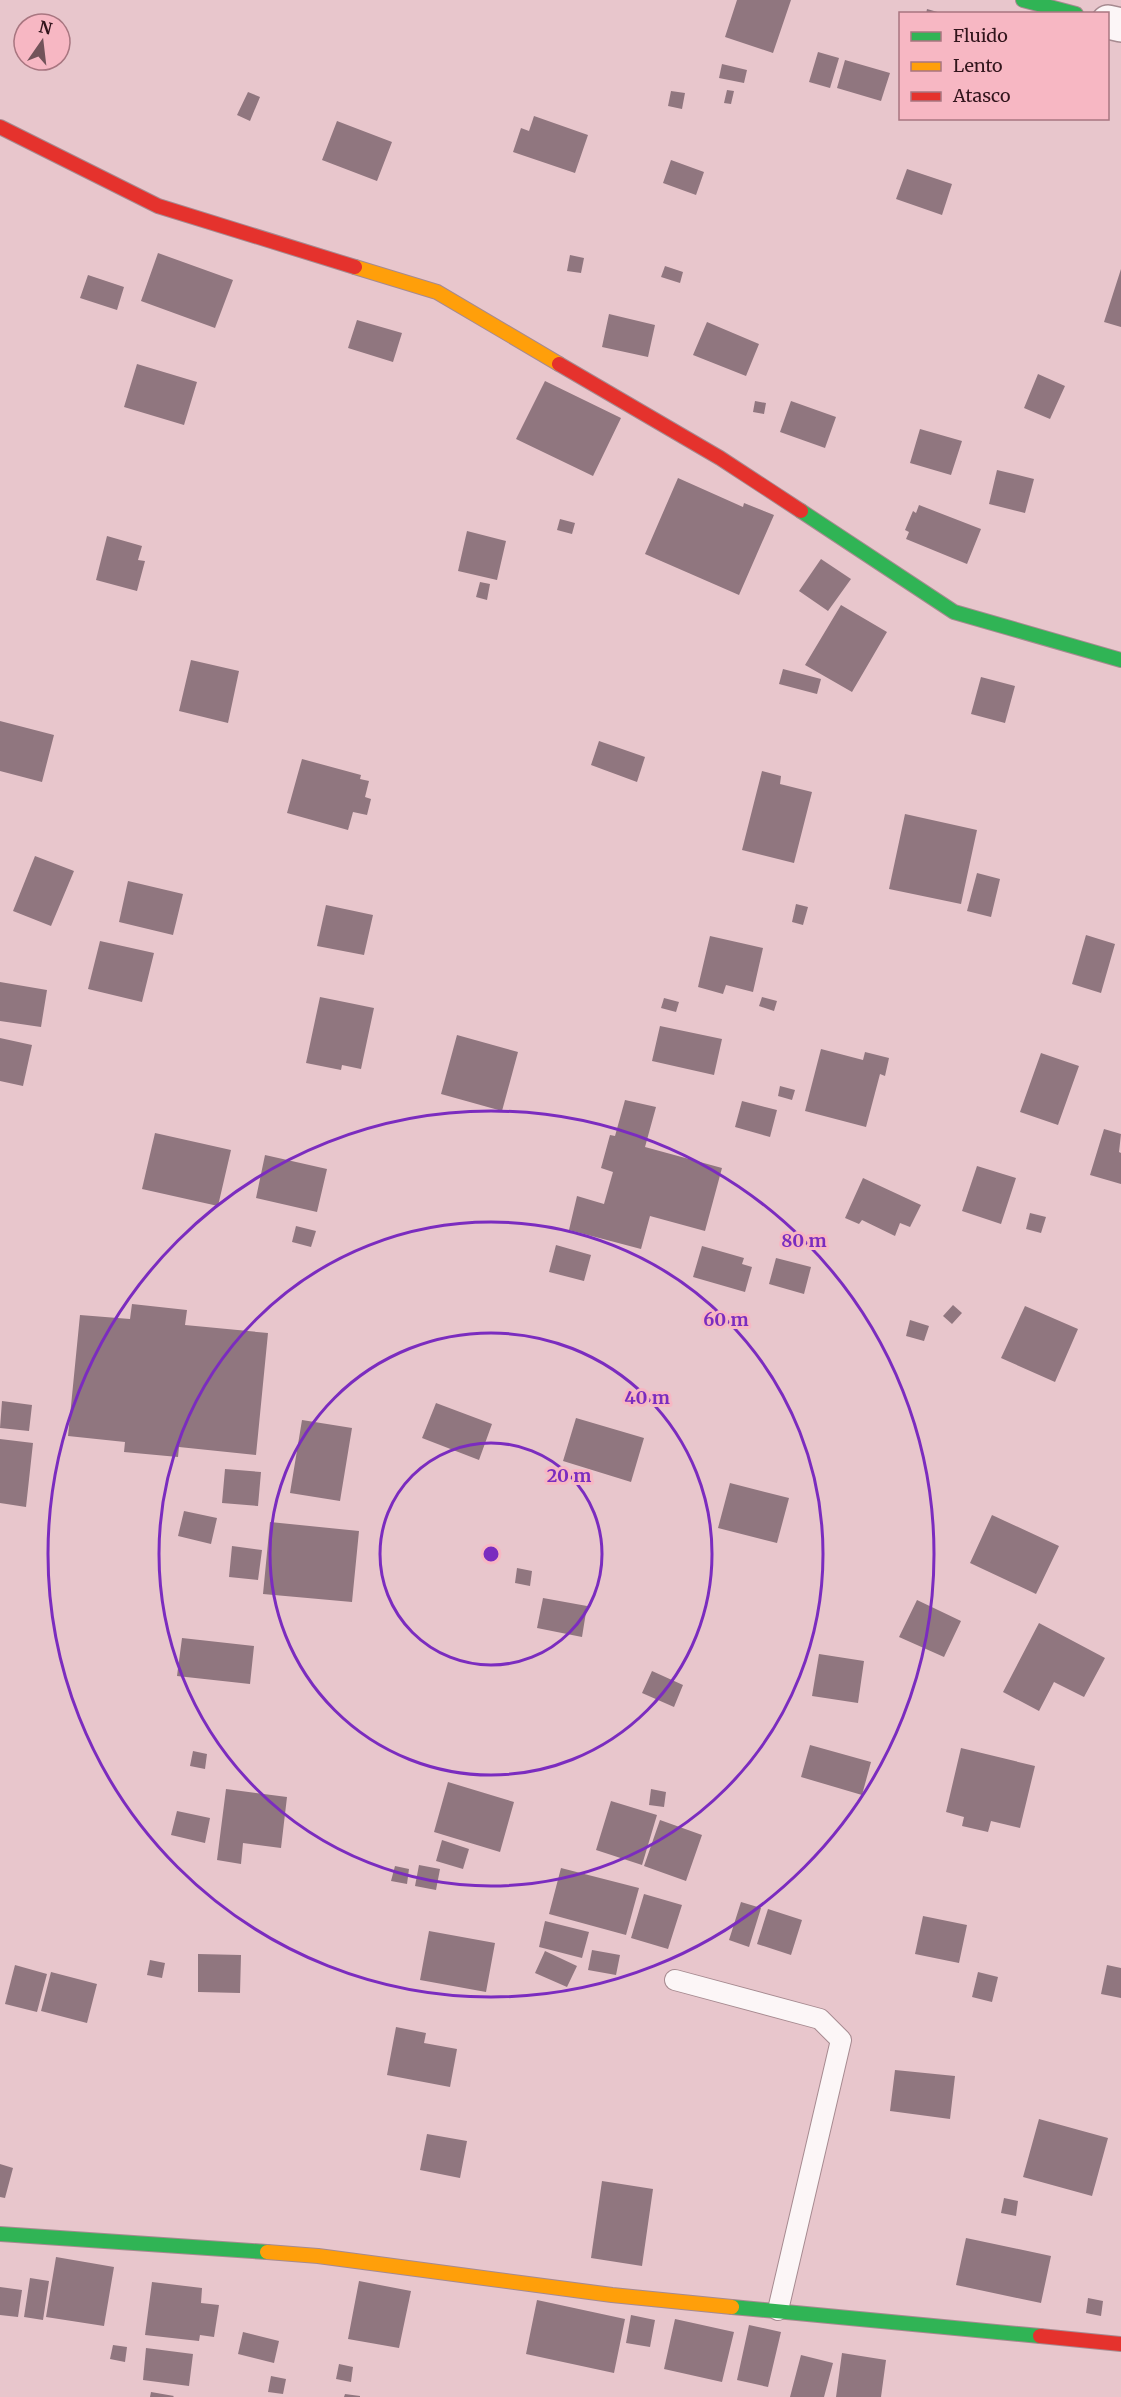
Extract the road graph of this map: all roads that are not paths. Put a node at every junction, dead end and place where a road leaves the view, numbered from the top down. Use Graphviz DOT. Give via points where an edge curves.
graph roads {
  1 [pos="1023,0"];
  2 [pos="1068,12"];
  3 [pos="0,127"];
  4 [pos="1121,660"];
  5 [pos="675,1980"];
  6 [pos="0,2234"];
  7 [pos="778,2310"];
  8 [pos="1121,2344"];
  1 -- 2 [label="street"];
  3 -- 4 [label="street" via="158,206 437,292 720,458 954,612"];
  5 -- 7 [label="lane" via="820,2019 841,2040"];
  6 -- 7 [label="street" via="318,2256 612,2295"];
  7 -- 8 [label="street"];
}
